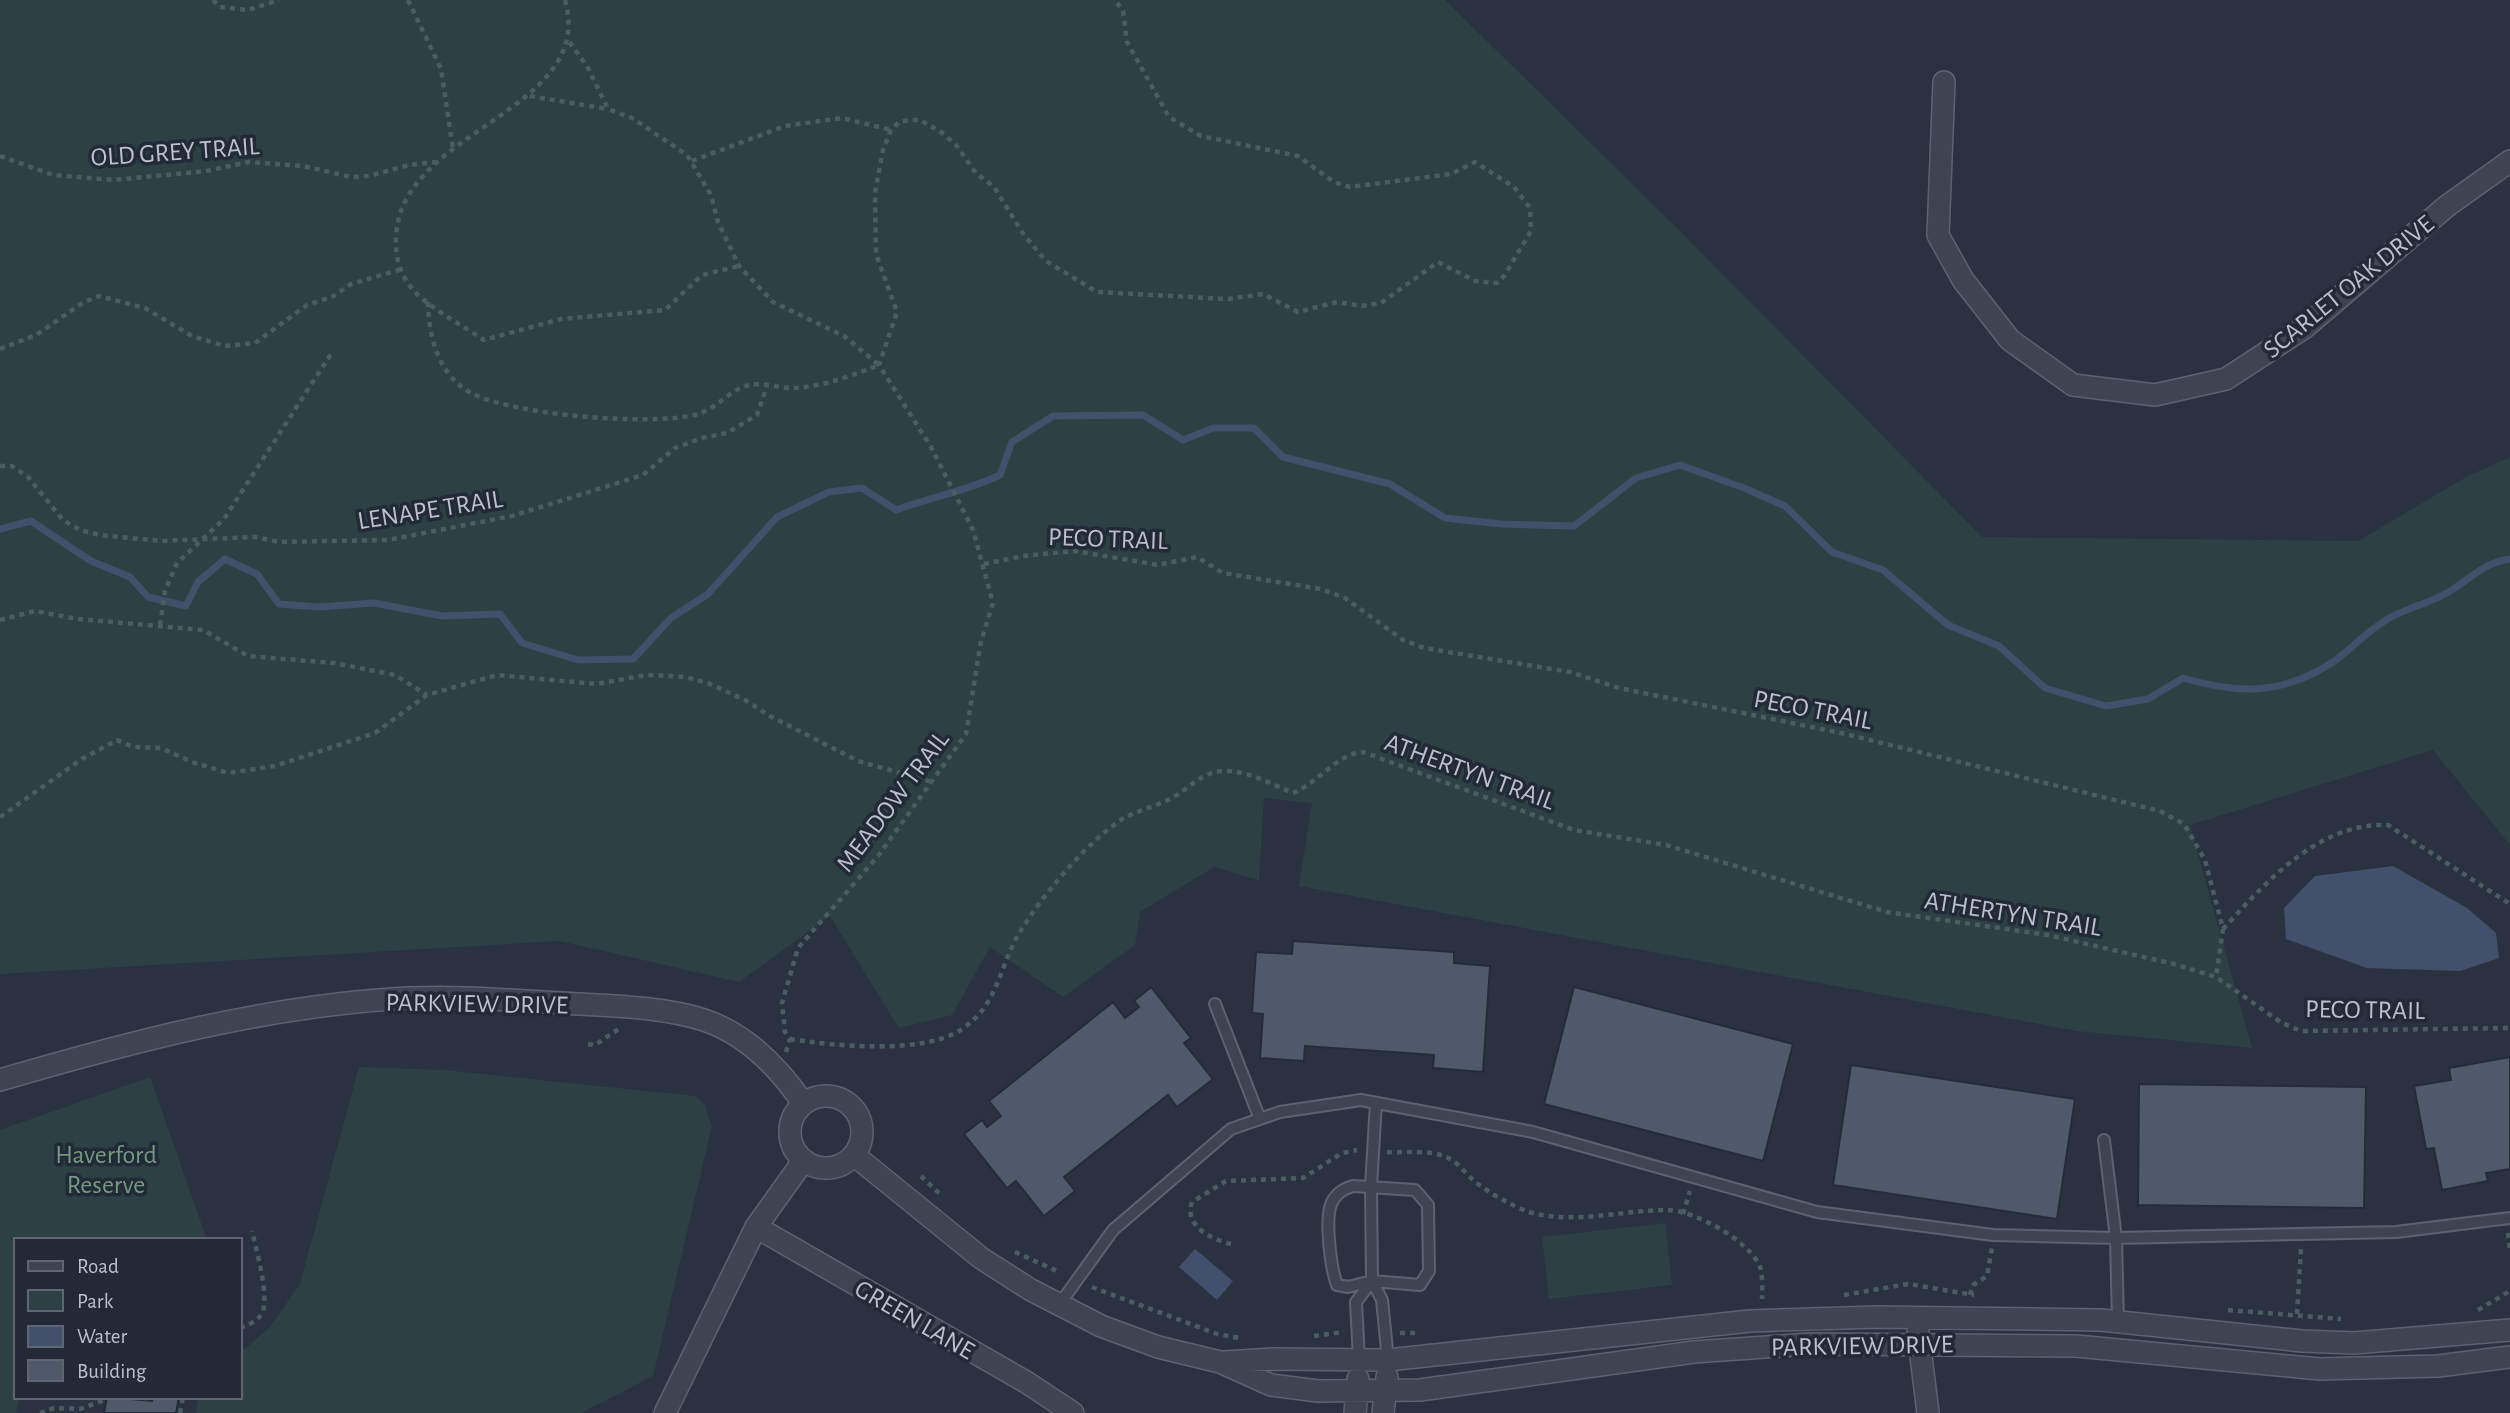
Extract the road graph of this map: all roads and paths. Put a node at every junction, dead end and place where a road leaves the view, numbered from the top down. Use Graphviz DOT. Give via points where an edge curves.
graph roads {
  1 [pos="213,0"];
  2 [pos="279,0"];
  3 [pos="408,0"];
  4 [pos="565,0"];
  5 [pos="1115,0"];
  6 [pos="568,40"];
  7 [pos="1944,82"];
  8 [pos="529,96"];
  9 [pos="608,110"];
  10 [pos="891,130"];
  11 [pos="453,149"];
  12 [pos="0,156"];
  13 [pos="437,161"];
  14 [pos="692,161"];
  15 [pos="2510,161"];
  16 [pos="739,266"];
  17 [pos="399,270"];
  18 [pos="428,302"];
  19 [pos="0,349"];
  20 [pos="331,354"];
  21 [pos="879,365"];
  22 [pos="767,386"];
  23 [pos="0,466"];
  24 [pos="207,539"];
  25 [pos="984,564"];
  26 [pos="0,620"];
  27 [pos="160,625"];
  28 [pos="427,695"];
  29 [pos="932,782"];
  30 [pos="0,817"];
  31 [pos="2510,904"];
  32 [pos="2223,929"];
  33 [pos="2216,976"];
  34 [pos="1214,1004"];
  35 [pos="622,1027"];
  36 [pos="2510,1028"];
  37 [pos="790,1039"];
  38 [pos="587,1044"];
  39 [pos="785,1056"];
  40 [pos="0,1080"];
  41 [pos="803,1103"];
  42 [pos="1376,1103"];
  43 [pos="1259,1119"];
  44 [pos="2104,1140"];
  45 [pos="1357,1150"];
  46 [pos="1384,1152"];
  47 [pos="854,1155"];
  48 [pos="804,1160"];
  49 [pos="921,1177"];
  50 [pos="1694,1178"];
  51 [pos="1371,1186"];
  52 [pos="950,1204"];
  53 [pos="1683,1214"];
  54 [pos="2510,1218"];
  55 [pos="756,1227"];
  56 [pos="252,1231"];
  57 [pos="2301,1234"];
  58 [pos="1993,1235"];
  59 [pos="2116,1238"];
  60 [pos="1231,1244"];
  61 [pos="1011,1251"];
  62 [pos="1059,1272"];
  63 [pos="1372,1281"];
  64 [pos="1092,1287"];
  65 [pos="2510,1291"];
  66 [pos="1970,1295"];
  67 [pos="1762,1299"];
  68 [pos="1059,1305"];
  69 [pos="2218,1311"];
  70 [pos="2469,1313"];
  71 [pos="2297,1314"];
  72 [pos="1916,1316"];
  73 [pos="2352,1320"];
  74 [pos="2118,1322"];
  75 [pos="242,1327"];
  76 [pos="2510,1330"];
  77 [pos="1344,1332"];
  78 [pos="1302,1338"];
  79 [pos="1244,1339"];
  80 [pos="1919,1343"];
  81 [pos="2117,1350"];
  82 [pos="2510,1357"];
  83 [pos="1359,1359"];
  84 [pos="1388,1360"];
  85 [pos="1220,1362"];
  86 [pos="1358,1390"];
  87 [pos="1386,1390"];
  88 [pos="107,1399"];
  89 [pos="40,1413"];
  90 [pos="664,1413"];
  91 [pos="1073,1413"];
  92 [pos="1355,1413"];
  93 [pos="1383,1413"];
  94 [pos="1928,1413"];
  1 -- 2 [label="path" via="220,7 248,10"];
  3 -- 11 [label="path" via="441,69"];
  4 -- 6 [label="path"];
  5 -- 10 [label="path" via="1123,11 1127,42 1169,117 1201,136 1298,156 1334,182 1350,187 1451,174 1475,162 1514,187 1530,208 1531,231 1504,276 1492,284 1475,281 1438,262 1381,303 1336,302 1298,312 1263,294 1228,299 1097,292 1046,261 994,187 941,132 920,120 899,122"];
  6 -- 8 [label="path" via="550,75"];
  6 -- 9 [label="path"];
  7 -- 15 [label="street, SCARLET OAK DRIVE" via="1938,235 1964,280 2010,340 2073,384 2155,395 2227,379 2304,328 2447,206"];
  8 -- 9 [label="path, MEADOW TRAIL"];
  8 -- 11 [label="path"];
  9 -- 14 [label="path, MEADOW TRAIL" via="632,118 674,143"];
  10 -- 14 [label="path" via="842,118 785,126"];
  10 -- 21 [label="path" via="875,193 876,254 897,312"];
  11 -- 13 [label="path"];
  12 -- 13 [label="path, OLD GREY TRAIL" via="53,175 114,180 249,162 369,176"];
  13 -- 17 [label="path" via="416,182 396,223"];
  14 -- 16 [label="path, MEADOW TRAIL"];
  16 -- 18 [label="path" via="702,275 665,310 561,319 484,340"];
  16 -- 21 [label="path, MEADOW TRAIL" via="772,302 844,336"];
  17 -- 18 [label="path"];
  17 -- 19 [label="path" via="351,284 332,297 307,305 255,343 225,346 192,336 145,308 99,296 36,335"];
  18 -- 22 [label="path" via="429,328 447,372 464,389 486,399 594,419 643,419 699,414 750,385"];
  20 -- 24 [label="path"];
  21 -- 22 [label="path" via="820,386"];
  21 -- 25 [label="path, MEADOW TRAIL" via="931,447 973,530"];
  22 -- 24 [label="path, LENAPE TRAIL" via="757,415 727,433 675,448 643,475 512,516 388,540"];
  23 -- 24 [label="path, LENAPE TRAIL" via="12,466 28,477 63,520 80,530 162,541"];
  24 -- 27 [label="path" via="177,564 165,591"];
  25 -- 29 [label="path, MEADOW TRAIL" via="993,603 981,641 966,734"];
  25 -- 32 [label="path, PECO TRAIL" via="1075,551 1158,565 1197,557 1223,573 1333,594 1360,607 1403,640 1424,648 1570,672 1619,688 1841,733 2160,811 2184,824 2194,836"];
  26 -- 27 [label="path" via="35,611"];
  27 -- 28 [label="path" via="203,630 248,656 334,663 395,675"];
  28 -- 29 [label="path" via="497,676 596,684 646,675 686,677 745,700 858,761"];
  28 -- 30 [label="path" via="375,733 275,766 228,773 161,748 133,747 117,740"];
  29 -- 37 [label="path, MEADOW TRAIL" via="862,877 798,947 782,1003"];
  31 -- 32 [label="path" via="2388,825 2367,824 2315,846 2283,868"];
  32 -- 33 [label="path, PECO TRAIL"];
  33 -- 36 [label="path, PECO TRAIL" via="2282,1023 2301,1031"];
  33 -- 37 [label="path, ATHERTYN TRAIL" via="2048,935 1887,912 1666,845 1574,830 1363,752 1352,752 1309,787 1293,793 1246,774 1205,774 1176,796 1127,816 1101,834 1018,936 989,1002 949,1037 884,1045"];
  34 -- 43 [label="lane"];
  35 -- 38 [label="path" via="595,1045"];
  37 -- 39 [label="path, MEADOW TRAIL"];
  40 -- 41 [label="street, PARKVIEW DRIVE" via="195,1028 364,1002 451,997 602,1006 704,1020 754,1049 788,1081"];
  41 -- 47 [label="street" via="825,1096 849,1105 861,1125 862,1137"];
  41 -- 48 [label="street" via="790,1136"];
  42 -- 43 [label="lane" via="1361,1100"];
  42 -- 50 [label="lane" via="1532,1132"];
  42 -- 51 [label="lane"];
  43 -- 68 [label="lane" via="1231,1129 1113,1230"];
  44 -- 59 [label="lane"];
  45 -- 60 [label="path" via="1342,1153 1303,1178 1226,1181 1192,1202 1191,1215 1200,1229 1212,1239"];
  46 -- 53 [label="path" via="1443,1155 1507,1202 1549,1217 1670,1210"];
  47 -- 48 [label="street" via="837,1167"];
  47 -- 68 [label="street, PARKVIEW DRIVE" via="981,1258"];
  48 -- 55 [label="street"];
  49 -- 52 [label="path"];
  50 -- 53 [label="path"];
  50 -- 58 [label="lane" via="1817,1212"];
  51 -- 63 [label="lane"];
  51 -- 63 [label="lane" via="1340,1191 1330,1205 1331,1268 1337,1285"];
  51 -- 63 [label="lane" via="1415,1190 1428,1205 1429,1271 1420,1284"];
  53 -- 67 [label="path" via="1722,1230 1755,1258"];
  54 -- 57 [label="lane" via="2396,1232"];
  55 -- 90 [label="street"];
  55 -- 91 [label="street, GREEN LANE"];
  56 -- 75 [label="path" via="265,1299 263,1312"];
  57 -- 59 [label="lane"];
  57 -- 71 [label="path"];
  58 -- 59 [label="lane"];
  58 -- 66 [label="path" via="1987,1276 1973,1285"];
  59 -- 74 [label="lane"];
  61 -- 62 [label="path"];
  63 -- 83 [label="lane" via="1356,1302"];
  63 -- 84 [label="lane" via="1382,1300"];
  64 -- 79 [label="path" via="1217,1334"];
  65 -- 70 [label="path"];
  68 -- 85 [label="street, PARKVIEW DRIVE" via="1135,1339"];
  69 -- 71 [label="path"];
  71 -- 73 [label="path"];
  72 -- 74 [label="street, PARKVIEW DRIVE"];
  72 -- 80 [label="street"];
  72 -- 84 [label="street, PARKVIEW DRIVE" via="1737,1322"];
  74 -- 76 [label="street, PARKVIEW DRIVE" via="2354,1343"];
  74 -- 81 [label="street"];
  77 -- 78 [label="path"];
  80 -- 81 [label="street, PARKVIEW DRIVE"];
  80 -- 87 [label="street, PARKVIEW DRIVE" via="1694,1352 1468,1384"];
  80 -- 94 [label="street"];
  81 -- 82 [label="street, PARKVIEW DRIVE" via="2320,1369 2438,1366"];
  83 -- 84 [label="street, PARKVIEW DRIVE"];
  83 -- 85 [label="street, PARKVIEW DRIVE"];
  83 -- 86 [label="street"];
  84 -- 87 [label="street"];
  85 -- 86 [label="street, PARKVIEW DRIVE" via="1271,1385"];
  86 -- 87 [label="street, PARKVIEW DRIVE"];
  86 -- 92 [label="street"];
  87 -- 93 [label="street"];
  88 -- 89 [label="path" via="80,1409 54,1408"];
}
